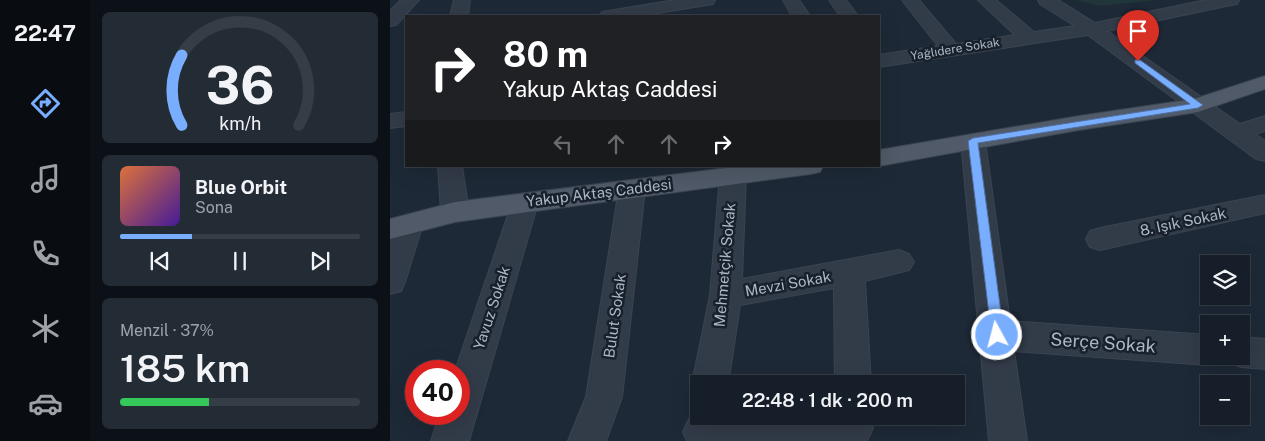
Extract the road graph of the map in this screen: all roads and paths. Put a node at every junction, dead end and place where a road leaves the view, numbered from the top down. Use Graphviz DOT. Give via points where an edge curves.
graph roads {
  1 [pos="411,0"];
  2 [pos="462,0"];
  3 [pos="707,0"];
  4 [pos="791,0"];
  5 [pos="837,0"];
  6 [pos="910,0"];
  7 [pos="986,0"];
  8 [pos="1046,0"];
  9 [pos="1230,0"];
  10 [pos="650,13"];
  11 [pos="458,15"];
  12 [pos="622,15"];
  13 [pos="800,15"];
  14 [pos="848,15"];
  15 [pos="390,22"];
  16 [pos="1092,29"];
  17 [pos="1030,38"];
  18 [pos="952,50"];
  19 [pos="880,60"];
  20 [pos="1265,82"];
  21 [pos="1198,105"];
  22 [pos="405,119"];
  23 [pos="390,121"];
  24 [pos="1265,123"];
  25 [pos="1236,133"];
  26 [pos="973,141"];
  27 [pos="1265,153"];
  28 [pos="880,155"];
  29 [pos="450,167"];
  30 [pos="796,167"];
  31 [pos="767,169"];
  32 [pos="733,176"];
  33 [pos="632,189"];
  34 [pos="525,202"];
  35 [pos="1265,204"];
  36 [pos="455,212"];
  37 [pos="400,227"];
  38 [pos="1100,239"];
  39 [pos="899,262"];
  40 [pos="849,273"];
  41 [pos="390,282"];
  42 [pos="726,295"];
  43 [pos="997,335"];
  44 [pos="1200,349"];
  45 [pos="1250,353"];
  46 [pos="1265,354"];
  47 [pos="712,375"];
  48 [pos="853,375"];
  49 [pos="854,429"];
  50 [pos="453,430"];
  51 [pos="702,430"];
  52 [pos="588,441"];
  53 [pos="1008,441"];
  1 -- 15 [label="street"];
  2 -- 11 [label="street"];
  3 -- 10 [label="street"];
  4 -- 13 [label="street"];
  5 -- 14 [label="street"];
  6 -- 18 [label="street"];
  7 -- 17 [label="street, Yağlıdere Sokak"];
  8 -- 16 [label="street"];
  9 -- 16 [label="street, Yağlıdere Sokak"];
  10 -- 12 [label="street"];
  16 -- 17 [label="street, Yağlıdere Sokak"];
  16 -- 21 [label="street"];
  17 -- 18 [label="street, Yağlıdere Sokak"];
  18 -- 19 [label="street, Yağlıdere Sokak"];
  20 -- 21 [label="main road"];
  21 -- 25 [label="street"];
  21 -- 26 [label="main road"];
  22 -- 23 [label="street"];
  24 -- 25 [label="street"];
  25 -- 27 [label="street"];
  26 -- 28 [label="main road"];
  26 -- 43 [label="street"];
  29 -- 36 [label="street"];
  30 -- 31 [label="main road, Yakup Aktaş Caddesi"];
  31 -- 32 [label="main road, Yakup Aktaş Caddesi"];
  32 -- 33 [label="main road, Yakup Aktaş Caddesi"];
  32 -- 42 [label="street, Mehmetçik Sokak"];
  33 -- 34 [label="main road, Yakup Aktaş Caddesi"];
  33 -- 52 [label="street, Bulut Sokak" via="604,397"];
  34 -- 36 [label="main road, Yakup Aktaş Caddesi"];
  34 -- 50 [label="street, Yavuz Sokak"];
  35 -- 38 [label="street, 8. Işık Sokak"];
  36 -- 37 [label="main road, Yakup Aktaş Caddesi"];
  37 -- 41 [label="street"];
  39 -- 40 [label="street, Mevzi Sokak"];
  40 -- 42 [label="street, Mevzi Sokak"];
  40 -- 48 [label="street, Mevzi Sokak"];
  42 -- 47 [label="street, Mehmetçik Sokak"];
  43 -- 44 [label="street, Serçe Sokak"];
  43 -- 53 [label="street"];
  45 -- 46 [label="street"];
  49 -- 51 [label="street"];
}
